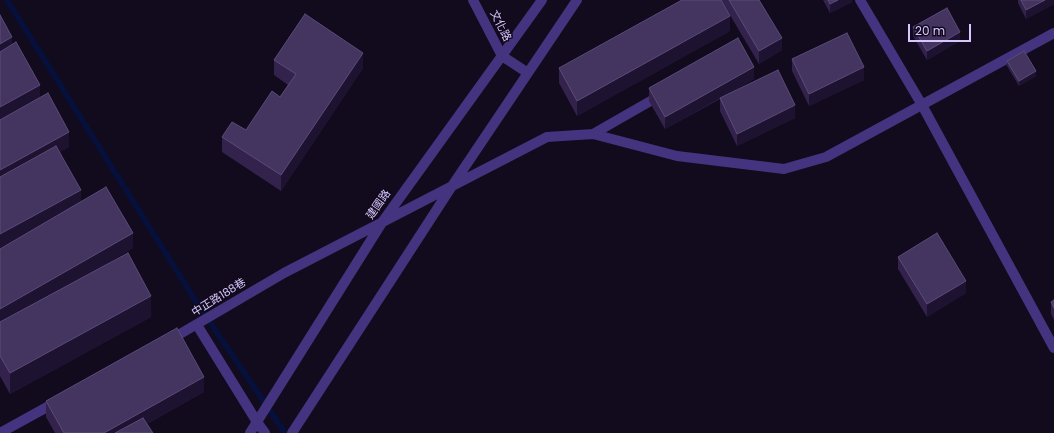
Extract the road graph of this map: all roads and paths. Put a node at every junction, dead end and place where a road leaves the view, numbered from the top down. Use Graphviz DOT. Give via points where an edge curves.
graph roads {
  1 [pos="473,0"];
  2 [pos="542,0"];
  3 [pos="577,0"];
  4 [pos="860,0"];
  5 [pos="1054,33"];
  6 [pos="502,56"];
  7 [pos="528,73"];
  8 [pos="669,90"];
  9 [pos="922,105"];
  10 [pos="593,134"];
  11 [pos="452,186"];
  12 [pos="382,221"];
  13 [pos="197,326"];
  14 [pos="156,348"];
  15 [pos="1054,348"];
  16 [pos="68,396"];
  17 [pos="257,422"];
  18 [pos="0,433"];
  19 [pos="250,433"];
  20 [pos="265,433"];
  21 [pos="292,433"];
  1 -- 6 [label="street, 文化路"];
  2 -- 6 [label="street, 建國路"];
  3 -- 7 [label="street"];
  4 -- 9 [label="street"];
  5 -- 9 [label="street"];
  6 -- 7 [label="street, 文化路"];
  6 -- 12 [label="street, 建國路"];
  7 -- 11 [label="street"];
  8 -- 10 [label="street"];
  9 -- 10 [label="street" via="826,156 784,169 677,156"];
  9 -- 15 [label="street"];
  10 -- 11 [label="street, 中正路188巷" via="546,137"];
  11 -- 12 [label="street, 中正路188巷"];
  11 -- 21 [label="street"];
  12 -- 13 [label="street, 中正路188巷" via="284,273"];
  12 -- 17 [label="street, 建國路"];
  13 -- 14 [label="street, 中正路188巷"];
  13 -- 17 [label="street"];
  16 -- 18 [label="street"];
  17 -- 19 [label="street, 建國路"];
  17 -- 20 [label="street"];
}
